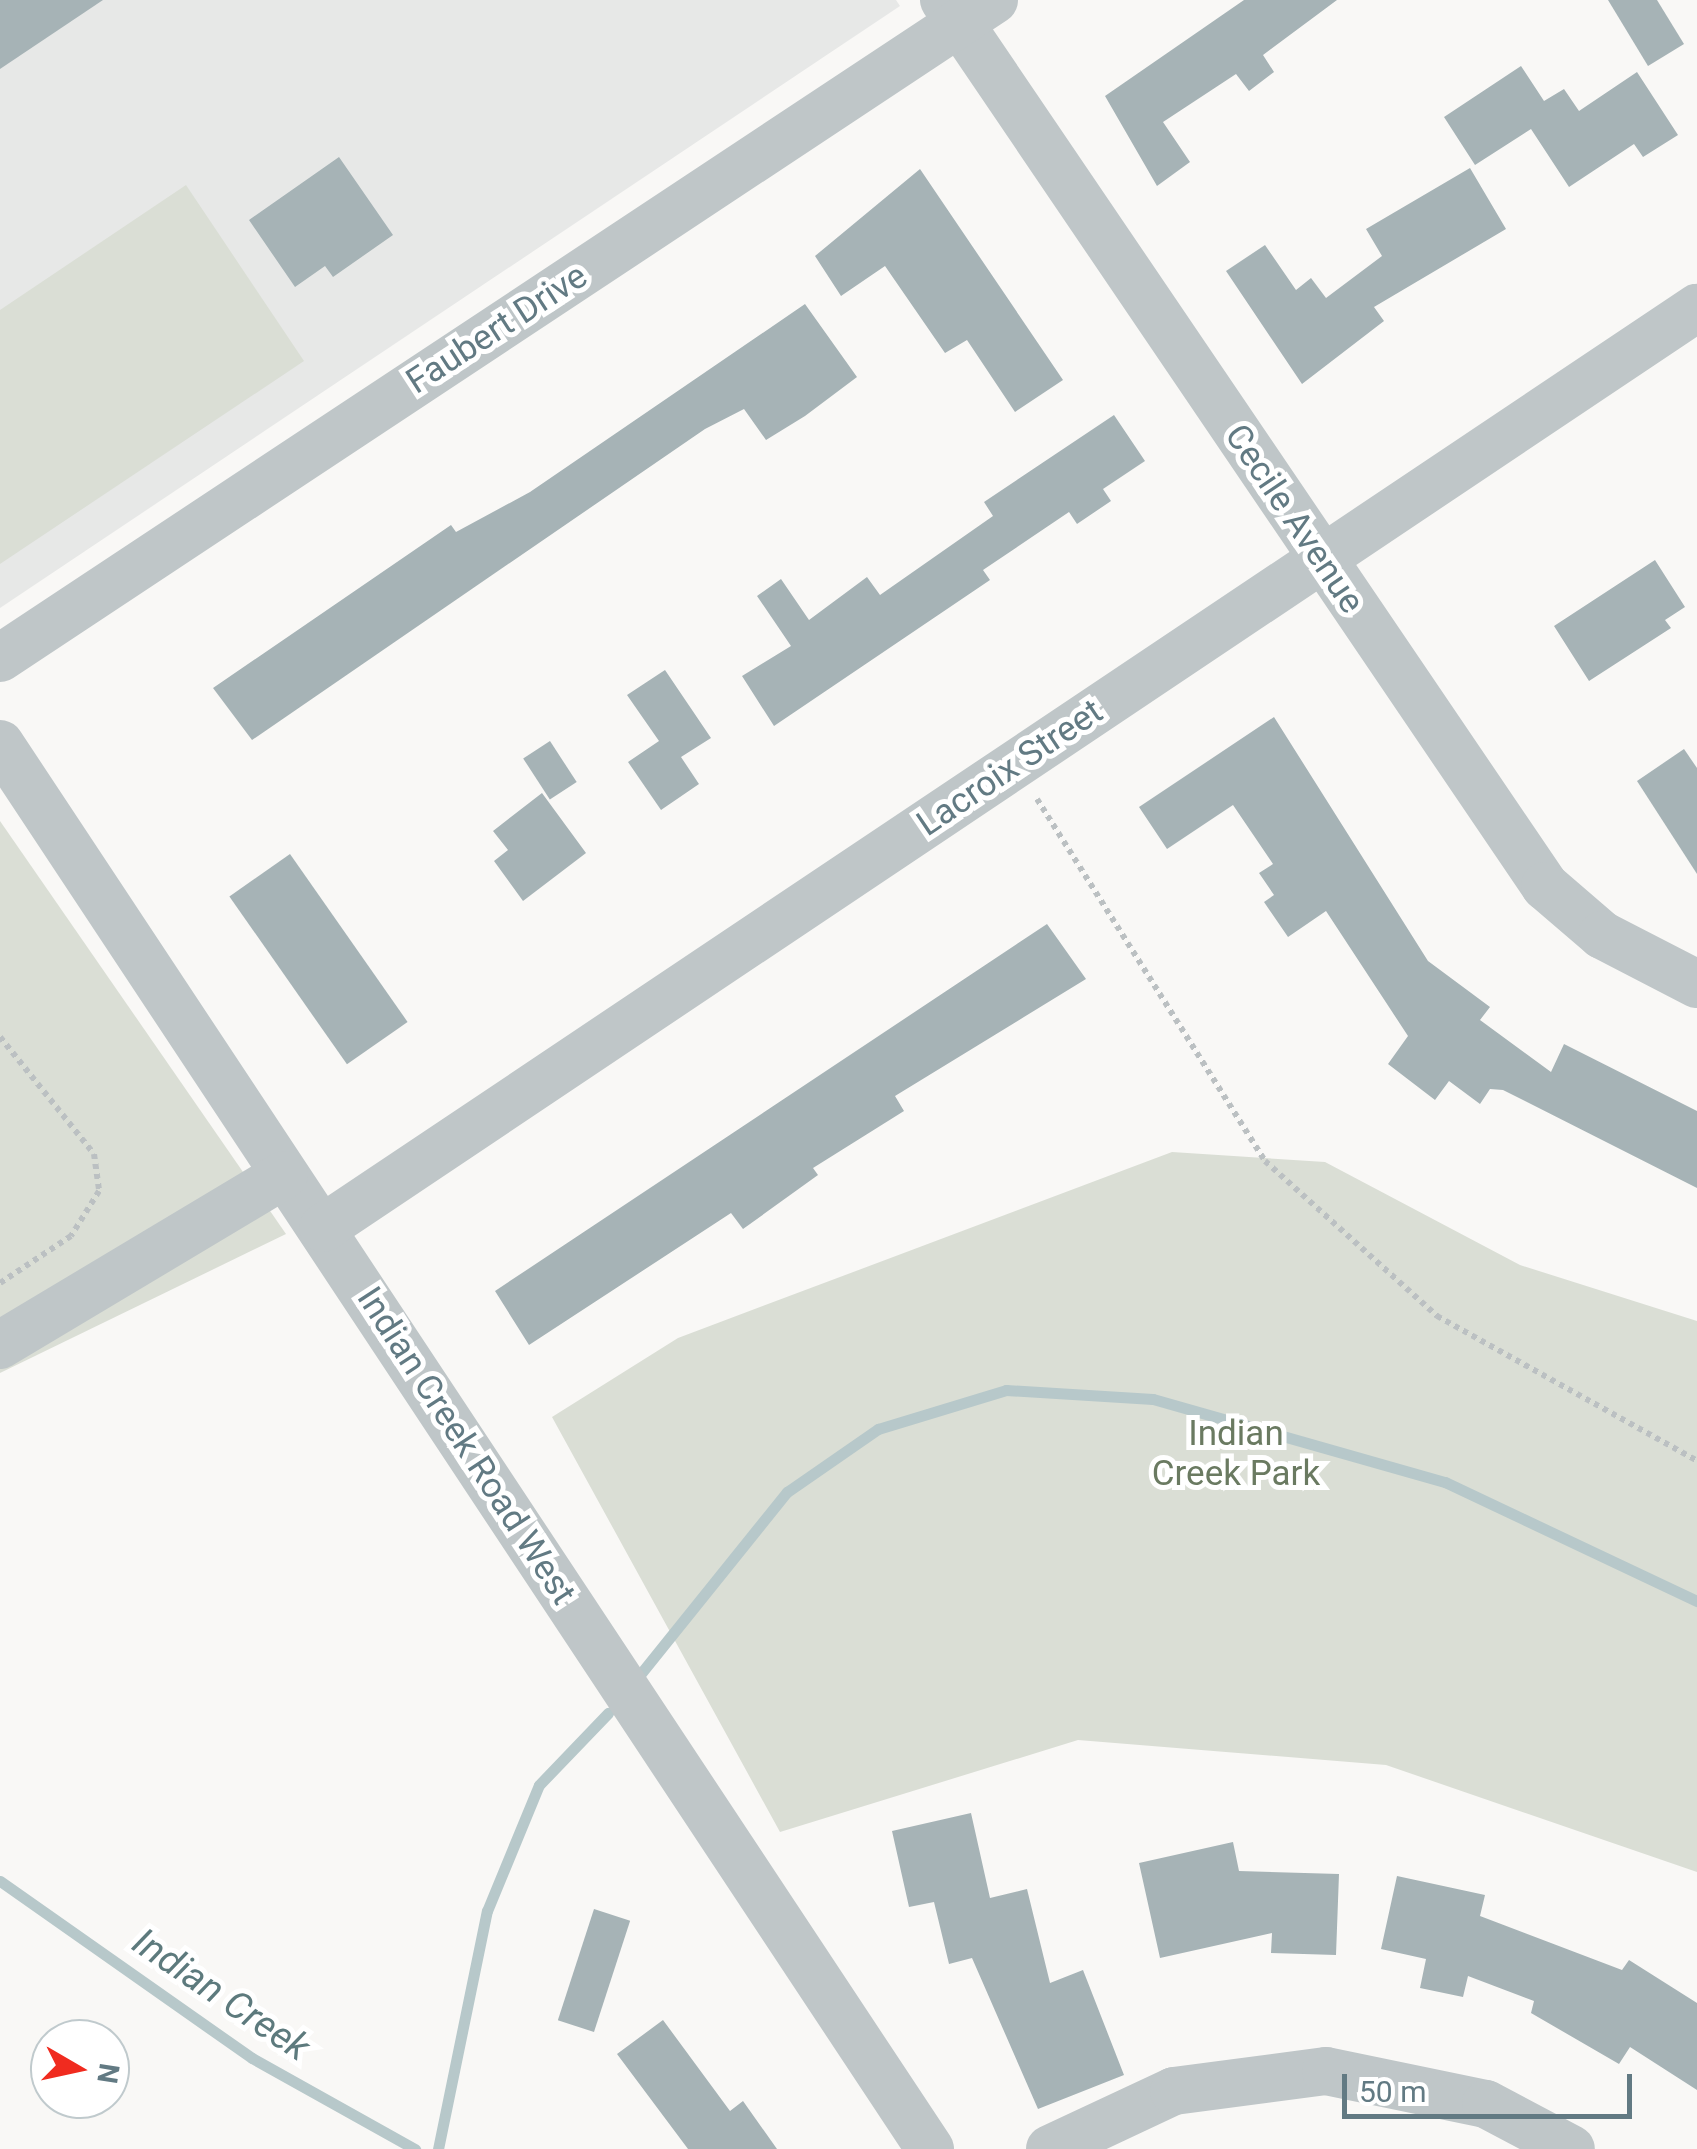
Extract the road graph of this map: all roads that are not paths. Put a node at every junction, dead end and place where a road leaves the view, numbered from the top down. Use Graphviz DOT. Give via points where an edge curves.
graph roads {
  1 [pos="966,8"];
  2 [pos="1697,308"];
  3 [pos="1322,559"];
  4 [pos="0,658"];
  5 [pos="0,744"];
  6 [pos="1697,984"];
  7 [pos="284,1175"];
  8 [pos="323,1228"];
  9 [pos="0,1344"];
  10 [pos="930,2149"];
  11 [pos="1050,2149"];
  12 [pos="1570,2149"];
  1 -- 3 [label="street, Cecile Avenue"];
  1 -- 4 [label="street, Faubert Drive"];
  2 -- 3 [label="street, Lacroix Street"];
  3 -- 6 [label="street, Cecile Avenue" via="1544,886 1602,935"];
  3 -- 8 [label="street, Lacroix Street"];
  5 -- 7 [label="street, Indian Creek Road West"];
  7 -- 8 [label="street, Indian Creek Road West"];
  7 -- 9 [label="street"];
  8 -- 10 [label="street, Indian Creek Road West"];
  11 -- 12 [label="street" via="1174,2092 1326,2071 1486,2104"];
}
